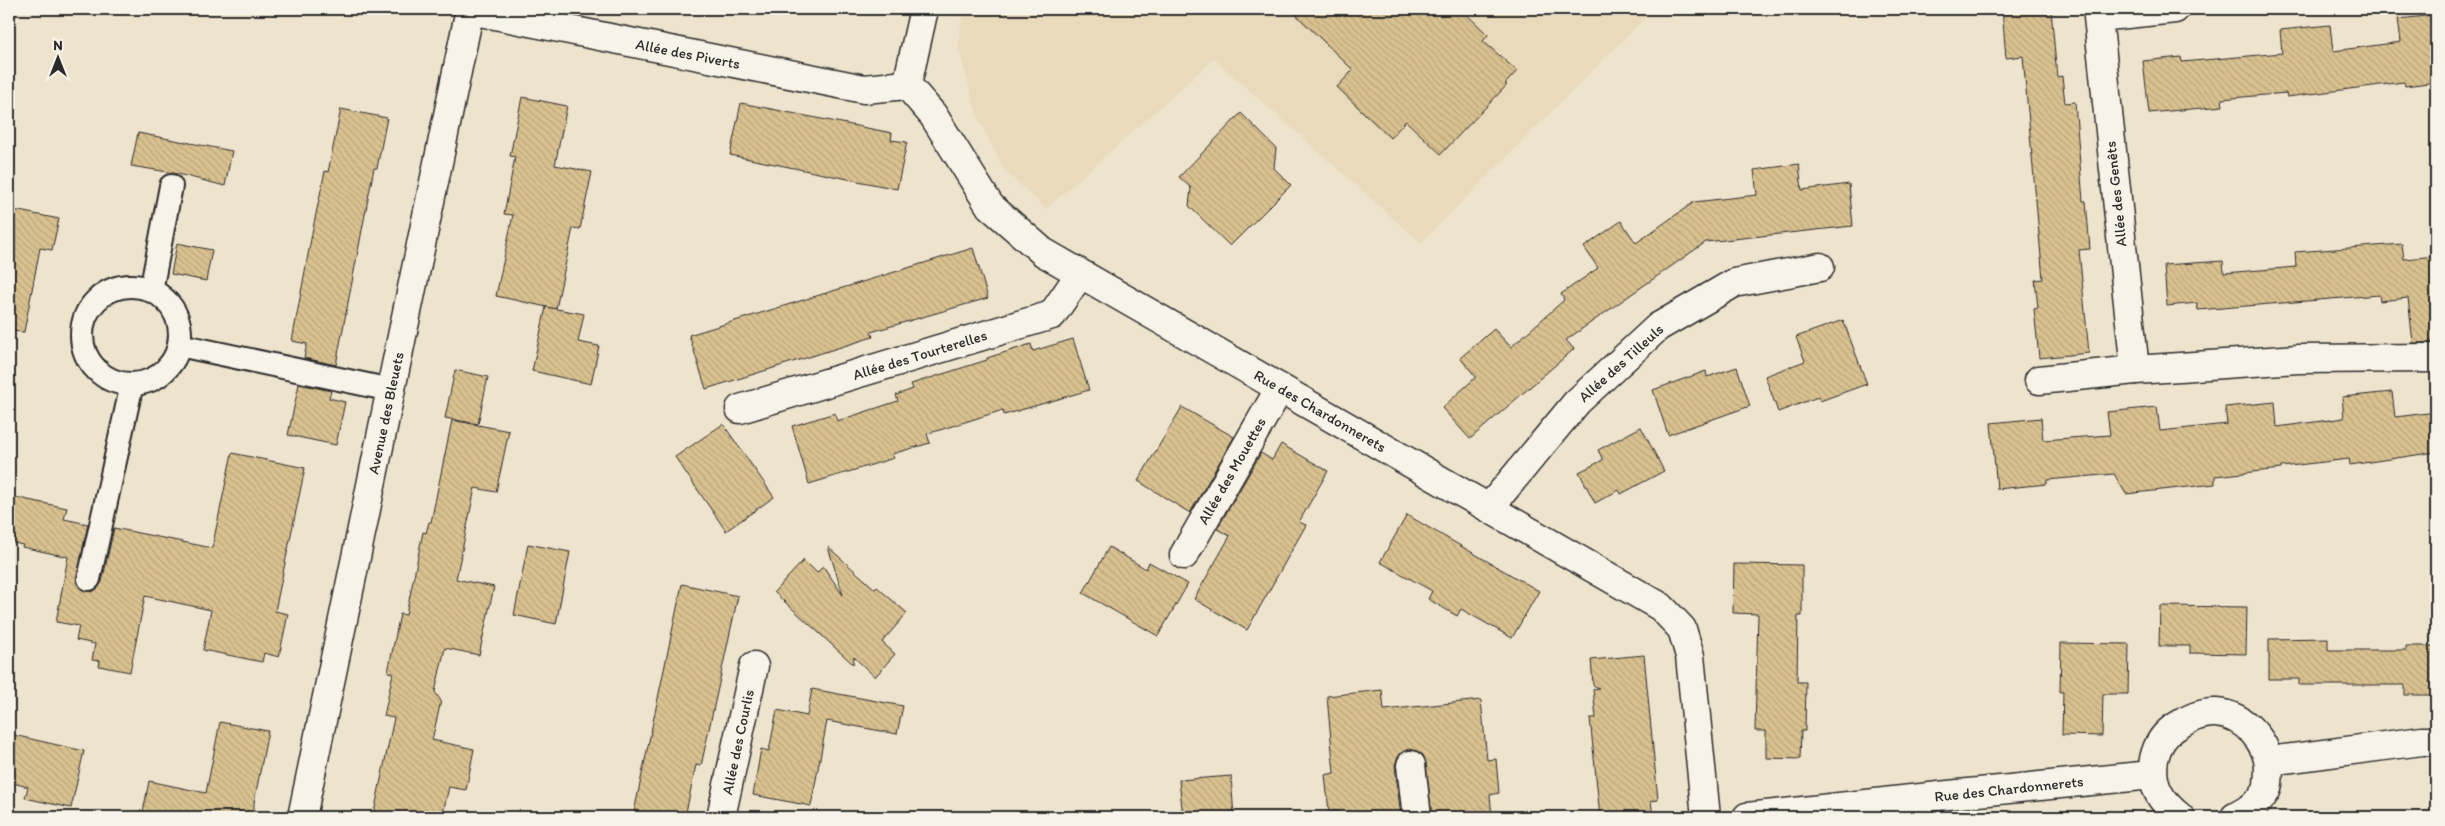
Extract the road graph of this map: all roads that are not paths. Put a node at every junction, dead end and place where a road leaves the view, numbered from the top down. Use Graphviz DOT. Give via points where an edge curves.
graph roads {
  1 [pos="924,9"];
  2 [pos="2175,9"];
  3 [pos="470,10"];
  4 [pos="2096,13"];
  5 [pos="907,85"];
  6 [pos="171,186"];
  7 [pos="1820,267"];
  8 [pos="1080,274"];
  9 [pos="151,290"];
  10 [pos="179,345"];
  11 [pos="2436,358"];
  12 [pos="2135,370"];
  13 [pos="2039,380"];
  14 [pos="132,384"];
  15 [pos="1280,388"];
  16 [pos="391,390"];
  17 [pos="740,409"];
  18 [pos="1489,508"];
  19 [pos="1184,554"];
  20 [pos="89,579"];
  21 [pos="754,666"];
  22 [pos="2436,741"];
  23 [pos="2269,761"];
  24 [pos="1411,765"];
  25 [pos="2152,775"];
  26 [pos="302,817"];
  27 [pos="721,817"];
  28 [pos="1417,817"];
  29 [pos="1706,817"];
  30 [pos="1747,817"];
  31 [pos="2180,817"];
  32 [pos="2235,817"];
  1 -- 5 [label="street"];
  2 -- 4 [label="street, Allée des Genêts"];
  3 -- 5 [label="street, Allée des Piverts" via="864,89"];
  3 -- 16 [label="street, Avenue des Bleuets"];
  4 -- 12 [label="street, Allée des Genêts"];
  5 -- 8 [label="street, Rue des Chardonnerets" via="933,114 990,206 1043,252"];
  6 -- 9 [label="lane"];
  7 -- 18 [label="street, Allée des Tilleuls" via="1734,283 1658,327 1577,402"];
  8 -- 15 [label="street, Rue des Chardonnerets"];
  8 -- 17 [label="street, Allée des Tourterelles" via="1052,315"];
  9 -- 10 [label="lane" via="165,300 174,313 180,329"];
  9 -- 14 [label="lane" via="120,287 105,294 89,311 82,333 90,363 102,375 116,382"];
  10 -- 14 [label="lane" via="173,360 162,373 148,381"];
  10 -- 16 [label="lane"];
  11 -- 12 [label="street" via="2298,359"];
  12 -- 13 [label="street"];
  14 -- 20 [label="lane"];
  15 -- 18 [label="street, Rue des Chardonnerets"];
  15 -- 19 [label="street, Allée des Mouettes"];
  16 -- 26 [label="street, Avenue des Bleuets"];
  18 -- 29 [label="street, Rue des Chardonnerets" via="1661,607 1682,629 1690,656"];
  21 -- 27 [label="street, Allée des Courlis"];
  22 -- 23 [label="street"];
  23 -- 25 [label="street" via="2260,738 2238,720 2216,713 2188,718 2170,730 2156,749"];
  23 -- 32 [label="street" via="2268,789 2254,806"];
  24 -- 28 [label="street"];
  25 -- 30 [label="street, Rue des Chardonnerets"];
  25 -- 31 [label="street" via="2166,806"];
}
